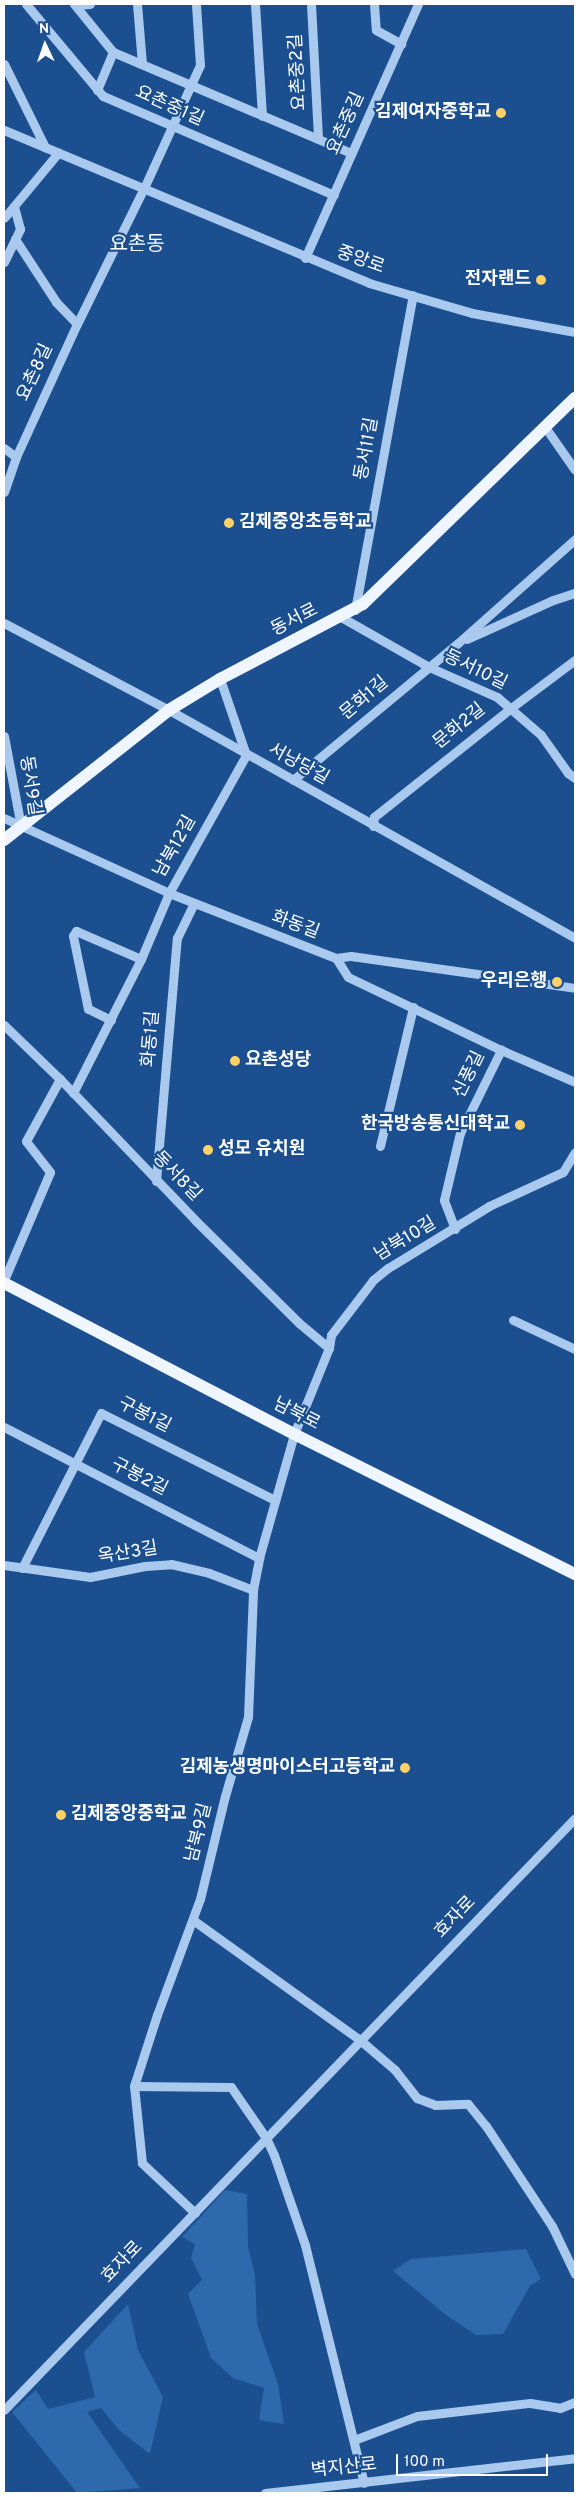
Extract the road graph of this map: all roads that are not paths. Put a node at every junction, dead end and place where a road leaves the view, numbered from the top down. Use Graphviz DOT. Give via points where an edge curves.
graph roads {
  1 [pos="26,4"];
  2 [pos="90,4"];
  3 [pos="138,4"];
  4 [pos="196,4"];
  5 [pos="255,4"];
  6 [pos="311,4"];
  7 [pos="374,4"];
  8 [pos="418,4"];
  9 [pos="75,5"];
  10 [pos="401,44"];
  11 [pos="113,52"];
  12 [pos="4,64"];
  13 [pos="142,64"];
  14 [pos="190,86"];
  15 [pos="97,90"];
  16 [pos="262,116"];
  17 [pos="172,127"];
  18 [pos="4,130"];
  19 [pos="318,139"];
  20 [pos="45,147"];
  21 [pos="58,153"];
  22 [pos="351,153"];
  23 [pos="144,188"];
  24 [pos="334,195"];
  25 [pos="14,207"];
  26 [pos="4,218"];
  27 [pos="15,239"];
  28 [pos="305,258"];
  29 [pos="4,262"];
  30 [pos="413,295"];
  31 [pos="77,324"];
  32 [pos="575,332"];
  33 [pos="575,398"];
  34 [pos="545,427"];
  35 [pos="4,448"];
  36 [pos="16,457"];
  37 [pos="575,470"];
  38 [pos="4,492"];
  39 [pos="575,539"];
  40 [pos="575,593"];
  41 [pos="355,610"];
  42 [pos="342,616"];
  43 [pos="4,623"];
  44 [pos="458,643"];
  45 [pos="573,665"];
  46 [pos="429,667"];
  47 [pos="220,679"];
  48 [pos="511,708"];
  49 [pos="169,710"];
  50 [pos="4,736"];
  51 [pos="246,755"];
  52 [pos="575,778"];
  53 [pos="293,780"];
  54 [pos="4,818"];
  55 [pos="373,826"];
  56 [pos="21,827"];
  57 [pos="4,840"];
  58 [pos="169,893"];
  59 [pos="194,903"];
  60 [pos="575,938"];
  61 [pos="336,958"];
  62 [pos="141,959"];
  63 [pos="575,988"];
  64 [pos="413,1007"];
  65 [pos="111,1020"];
  66 [pos="4,1025"];
  67 [pos="501,1050"];
  68 [pos="60,1079"];
  69 [pos="575,1082"];
  70 [pos="73,1093"];
  71 [pos="380,1146"];
  72 [pos="575,1152"];
  73 [pos="156,1181"];
  74 [pos="455,1229"];
  75 [pos="4,1281"];
  76 [pos="513,1320"];
  77 [pos="328,1348"];
  78 [pos="575,1349"];
  79 [pos="4,1427"];
  80 [pos="294,1434"];
  81 [pos="75,1464"];
  82 [pos="275,1500"];
  83 [pos="259,1558"];
  84 [pos="4,1565"];
  85 [pos="22,1568"];
  86 [pos="575,1574"];
  87 [pos="253,1590"];
  88 [pos="575,1818"];
  89 [pos="193,1920"];
  90 [pos="360,2040"];
  91 [pos="134,2086"];
  92 [pos="266,2138"];
  93 [pos="195,2212"];
  94 [pos="575,2274"];
  95 [pos="575,2402"];
  96 [pos="4,2410"];
  97 [pos="354,2440"];
  98 [pos="575,2458"];
  99 [pos="364,2483"];
  100 [pos="265,2493"];
  1 -- 15 [label="street, 요촌중1길"];
  2 -- 9 [label="street, 요촌중2길"];
  3 -- 13 [label="street"];
  4 -- 14 [label="street" via="200,65"];
  5 -- 16 [label="street"];
  6 -- 19 [label="street, 요촌중2길"];
  7 -- 10 [label="street" via="376,30"];
  8 -- 10 [label="street, 요촌중길"];
  9 -- 11 [label="street, 요촌중2길"];
  10 -- 22 [label="street, 요촌중길"];
  11 -- 13 [label="street, 요촌중2길"];
  11 -- 15 [label="street"];
  12 -- 20 [label="street"];
  13 -- 14 [label="street, 요촌중2길"];
  14 -- 16 [label="street, 요촌중2길"];
  14 -- 17 [label="street"];
  15 -- 17 [label="street, 요촌중1길" via="103,96"];
  16 -- 19 [label="street, 요촌중2길"];
  17 -- 23 [label="street"];
  17 -- 24 [label="street, 요촌중1길"];
  18 -- 20 [label="street, 중앙로"];
  19 -- 22 [label="street, 요촌중2길"];
  20 -- 21 [label="street, 중앙로"];
  21 -- 23 [label="street, 중앙로"];
  21 -- 25 [label="street"];
  22 -- 24 [label="street, 요촌중길"];
  23 -- 28 [label="street, 중앙로"];
  23 -- 31 [label="street, 요촌8길"];
  24 -- 28 [label="street, 요촌중길"];
  25 -- 26 [label="street"];
  25 -- 27 [label="street" via="20,229"];
  27 -- 29 [label="street"];
  27 -- 31 [label="street" via="56,302"];
  28 -- 30 [label="street, 중앙로" via="369,283"];
  30 -- 32 [label="street, 중앙로" via="472,313"];
  30 -- 41 [label="street, 동서11길"];
  31 -- 36 [label="street, 요촌8길"];
  33 -- 34 [label="main road, 동서로"];
  34 -- 37 [label="street"];
  34 -- 41 [label="main road, 동서로"];
  35 -- 36 [label="street"];
  36 -- 38 [label="street, 요촌8길"];
  39 -- 44 [label="street, 문화1길"];
  40 -- 44 [label="street, 문화1길"];
  41 -- 42 [label="main road, 동서로"];
  42 -- 46 [label="street, 동서10길"];
  42 -- 47 [label="main road, 동서로"];
  43 -- 49 [label="street, 서낭당길"];
  44 -- 46 [label="street, 문화1길"];
  45 -- 48 [label="street, 문화2길"];
  46 -- 48 [label="street, 동서10길" via="497,697"];
  46 -- 53 [label="street, 문화1길"];
  47 -- 49 [label="main road, 동서로"];
  47 -- 51 [label="street"];
  48 -- 52 [label="street, 동서10길" via="541,735"];
  48 -- 55 [label="street, 문화2길" via="374,817"];
  49 -- 51 [label="street, 서낭당길"];
  49 -- 56 [label="main road, 동서로"];
  50 -- 56 [label="street, 동서9길"];
  51 -- 53 [label="street, 서낭당길"];
  51 -- 58 [label="street, 남북12길"];
  53 -- 55 [label="street, 서낭당길"];
  54 -- 56 [label="street, 동서9길"];
  55 -- 60 [label="street, 서낭당길"];
  56 -- 57 [label="main road, 동서로"];
  56 -- 58 [label="street, 화동길"];
  58 -- 59 [label="street, 화동길"];
  58 -- 62 [label="street, 남북12길"];
  59 -- 61 [label="street, 화동길"];
  59 -- 73 [label="street, 화동1길" via="177,938"];
  61 -- 63 [label="street, 화동길" via="351,956"];
  61 -- 64 [label="street, 신풍길" via="348,977"];
  62 -- 65 [label="street, 남북12길"];
  62 -- 65 [label="street" via="76,931 73,936 88,1009"];
  64 -- 67 [label="street, 신풍길"];
  64 -- 71 [label="street"];
  65 -- 70 [label="street, 남북12길"];
  66 -- 68 [label="street, 동서8길"];
  67 -- 69 [label="street, 신풍길"];
  67 -- 74 [label="street, 신풍길" via="460,1133 444,1200"];
  68 -- 70 [label="street, 동서8길"];
  68 -- 75 [label="street" via="26,1141 50,1172"];
  70 -- 73 [label="street, 동서8길"];
  72 -- 74 [label="street, 남북10길" via="563,1172 490,1206"];
  73 -- 77 [label="street, 동서8길"];
  74 -- 77 [label="street, 남북10길" via="373,1280 331,1335"];
  75 -- 80 [label="main road, 남북로"];
  76 -- 78 [label="street"];
  77 -- 80 [label="street, 남북10길"];
  79 -- 81 [label="street, 구봉2길"];
  80 -- 82 [label="street, 남북9길"];
  80 -- 86 [label="main road, 남북로"];
  81 -- 82 [label="street, 구봉1길" via="101,1413"];
  81 -- 83 [label="street, 구봉2길"];
  81 -- 85 [label="street, 구봉1길"];
  82 -- 83 [label="street, 남북9길"];
  83 -- 87 [label="street, 남북9길"];
  84 -- 85 [label="street, 옥산3길"];
  85 -- 87 [label="street, 옥산3길" via="90,1577 172,1564 209,1573"];
  87 -- 89 [label="street, 남북9길" via="248,1717"];
  88 -- 90 [label="street, 효자로"];
  89 -- 90 [label="street"];
  89 -- 91 [label="street, 남북9길"];
  90 -- 92 [label="street, 효자로"];
  90 -- 94 [label="street" via="395,2070 417,2098 435,2105 468,2104 552,2226"];
  91 -- 92 [label="street" via="231,2087"];
  91 -- 93 [label="street" via="142,2163"];
  92 -- 93 [label="street, 효자로"];
  92 -- 97 [label="street" via="305,2245"];
  93 -- 96 [label="street, 효자로"];
  95 -- 97 [label="street" via="560,2408 530,2403 417,2416"];
  97 -- 99 [label="street"];
  98 -- 99 [label="street, 벽지산로"];
  99 -- 100 [label="street, 벽지산로"];
}
